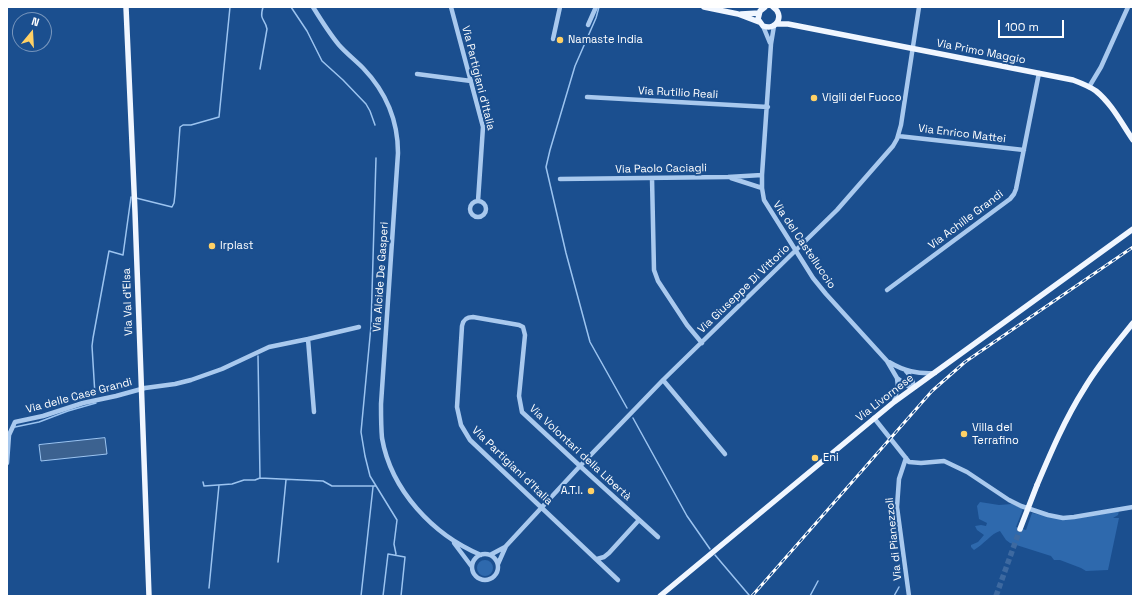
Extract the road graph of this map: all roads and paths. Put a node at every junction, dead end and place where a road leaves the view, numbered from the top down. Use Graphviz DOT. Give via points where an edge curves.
graph roads {
  1 [pos="126,7"];
  2 [pos="313,7"];
  3 [pos="317,7"];
  4 [pos="451,7"];
  5 [pos="560,7"];
  6 [pos="596,7"];
  7 [pos="704,7"];
  8 [pos="764,7"];
  9 [pos="919,7"];
  10 [pos="1128,7"];
  11 [pos="775,8"];
  12 [pos="759,13"];
  13 [pos="738,14"];
  14 [pos="319,16"];
  15 [pos="779,16"];
  16 [pos="761,24"];
  17 [pos="588,25"];
  18 [pos="775,25"];
  19 [pos="800,26"];
  20 [pos="552,39"];
  21 [pos="771,44"];
  22 [pos="912,48"];
  23 [pos="1039,73"];
  24 [pos="417,74"];
  25 [pos="471,81"];
  26 [pos="1090,87"];
  27 [pos="587,97"];
  28 [pos="768,107"];
  29 [pos="898,136"];
  30 [pos="1133,140"];
  31 [pos="1024,150"];
  32 [pos="762,174"];
  33 [pos="728,177"];
  34 [pos="652,178"];
  35 [pos="560,179"];
  36 [pos="762,188"];
  37 [pos="478,201"];
  38 [pos="1133,228"];
  39 [pos="797,250"];
  40 [pos="887,290"];
  41 [pos="1133,323"];
  42 [pos="519,325"];
  43 [pos="359,326"];
  44 [pos="308,339"];
  45 [pos="702,342"];
  46 [pos="887,361"];
  47 [pos="906,371"];
  48 [pos="934,372"];
  49 [pos="897,378"];
  50 [pos="663,380"];
  51 [pos="142,389"];
  52 [pos="912,389"];
  53 [pos="894,402"];
  54 [pos="314,412"];
  55 [pos="874,418"];
  56 [pos="725,454"];
  57 [pos="906,458"];
  58 [pos="7,462"];
  59 [pos="580,466"];
  60 [pos="1133,507"];
  61 [pos="542,508"];
  62 [pos="639,520"];
  63 [pos="1020,529"];
  64 [pos="658,537"];
  65 [pos="452,540"];
  66 [pos="506,546"];
  67 [pos="481,555"];
  68 [pos="490,555"];
  69 [pos="597,559"];
  70 [pos="498,564"];
  71 [pos="472,567"];
  72 [pos="618,580"];
  73 [pos="148,596"];
  74 [pos="660,596"];
  75 [pos="909,596"];
  1 -- 51 [label="main road, Via Val d'Elsa"];
  2 -- 14 [label="street, Via Alcide De Gasperi"];
  3 -- 14 [label="street, Via Alcide De Gasperi"];
  4 -- 25 [label="street, Via Partigiani d'Italia"];
  5 -- 20 [label="street"];
  6 -- 17 [label="street"];
  7 -- 13 [label="main road, Via Primo Maggio"];
  8 -- 12 [label="main road"];
  9 -- 22 [label="street, Via Giuseppe Di Vittorio"];
  10 -- 26 [label="street"];
  11 -- 15 [label="main road"];
  12 -- 13 [label="main road, Via Primo Maggio"];
  12 -- 16 [label="main road"];
  13 -- 16 [label="main road, Via Primo Maggio"];
  14 -- 65 [label="street, Via Alcide De Gasperi" via="340,46 379,87 395,121 398,153 381,391 382,438 392,469 403,490 422,514"];
  15 -- 18 [label="main road"];
  15 -- 19 [label="main road, Via Primo Maggio"];
  16 -- 18 [label="main road, Via Primo Maggio" via="770,27"];
  16 -- 21 [label="street"];
  18 -- 19 [label="main road, Via Primo Maggio"];
  18 -- 21 [label="street, Via del Castelluccio"];
  19 -- 22 [label="main road, Via Primo Maggio"];
  21 -- 28 [label="street, Via del Castelluccio"];
  22 -- 23 [label="main road, Via Primo Maggio"];
  22 -- 29 [label="street, Via Giuseppe Di Vittorio"];
  23 -- 26 [label="main road, Via Primo Maggio" via="1073,80"];
  23 -- 31 [label="street, Via Achille Grandi"];
  24 -- 25 [label="street"];
  25 -- 37 [label="street, Via Partigiani d'Italia" via="483,131"];
  26 -- 30 [label="main road, Via Primo Maggio" via="1108,104"];
  27 -- 28 [label="street, Via Rutilio Reali"];
  28 -- 32 [label="street, Via del Castelluccio"];
  29 -- 31 [label="street, Via Enrico Mattei"];
  29 -- 39 [label="street, Via Giuseppe Di Vittorio" via="893,146 868,175"];
  31 -- 40 [label="street, Via Achille Grandi" via="1012,197"];
  32 -- 33 [label="street, Via Paolo Caciagli"];
  32 -- 36 [label="street, Via del Castelluccio"];
  33 -- 34 [label="street, Via Paolo Caciagli"];
  33 -- 36 [label="street"];
  34 -- 35 [label="street, Via Paolo Caciagli"];
  34 -- 45 [label="street" via="654,270 658,281 687,325"];
  36 -- 39 [label="street, Via del Castelluccio" via="766,203"];
  38 -- 48 [label="main road, Via Livornese"];
  39 -- 45 [label="street, Via Giuseppe Di Vittorio"];
  39 -- 46 [label="street, Via del Castelluccio" via="813,278"];
  41 -- 63 [label="main road, bridge" via="1080,394 1055,441"];
  42 -- 59 [label="street, Via Volontari della Libertà" via="525,332 519,396 522,412"];
  42 -- 61 [label="street, Via Partigiani d'Italia" via="473,317 464,320 457,413 470,440"];
  43 -- 44 [label="street"];
  44 -- 51 [label="street" via="269,348 191,380"];
  44 -- 54 [label="street"];
  45 -- 50 [label="street, Via Giuseppe Di Vittorio"];
  46 -- 47 [label="street, Via del Castelluccio"];
  46 -- 49 [label="street, Via del Castelluccio"];
  47 -- 48 [label="street, Via del Castelluccio"];
  47 -- 52 [label="street" via="914,384"];
  48 -- 52 [label="main road, Via Livornese"];
  49 -- 52 [label="street, Via del Castelluccio"];
  49 -- 53 [label="street" via="898,387"];
  50 -- 56 [label="street"];
  50 -- 59 [label="street, Via Giuseppe Di Vittorio"];
  51 -- 58 [label="street, Via delle Case Grandi" via="15,422 9,435"];
  51 -- 73 [label="main road, Via Val d'Elsa"];
  52 -- 53 [label="main road, Via Livornese"];
  53 -- 55 [label="main road, Via Livornese"];
  55 -- 57 [label="street"];
  55 -- 74 [label="main road, Via Livornese"];
  57 -- 60 [label="street" via="913,463 944,461 967,472 1009,500 1048,515 1074,517"];
  57 -- 75 [label="street, Via di Pianezzoli" via="899,479 897,500"];
  59 -- 61 [label="street, Via Giuseppe Di Vittorio"];
  59 -- 62 [label="street, Via Volontari della Libertà"];
  61 -- 66 [label="street, Via Giuseppe Di Vittorio"];
  61 -- 69 [label="street, Via Partigiani d'Italia"];
  62 -- 64 [label="street, Via Volontari della Libertà"];
  62 -- 69 [label="street" via="609,553"];
  65 -- 67 [label="street, Via Alcide De Gasperi"];
  65 -- 71 [label="street, Via Alcide De Gasperi"];
  66 -- 68 [label="street, Via Giuseppe Di Vittorio"];
  66 -- 70 [label="street, Via Giuseppe Di Vittorio"];
  67 -- 68 [label="street"];
  67 -- 71 [label="street" via="475,559"];
  68 -- 70 [label="street"];
  69 -- 72 [label="street, Via Partigiani d'Italia"];
  70 -- 71 [label="street" via="496,576 485,581 474,576"];
}
